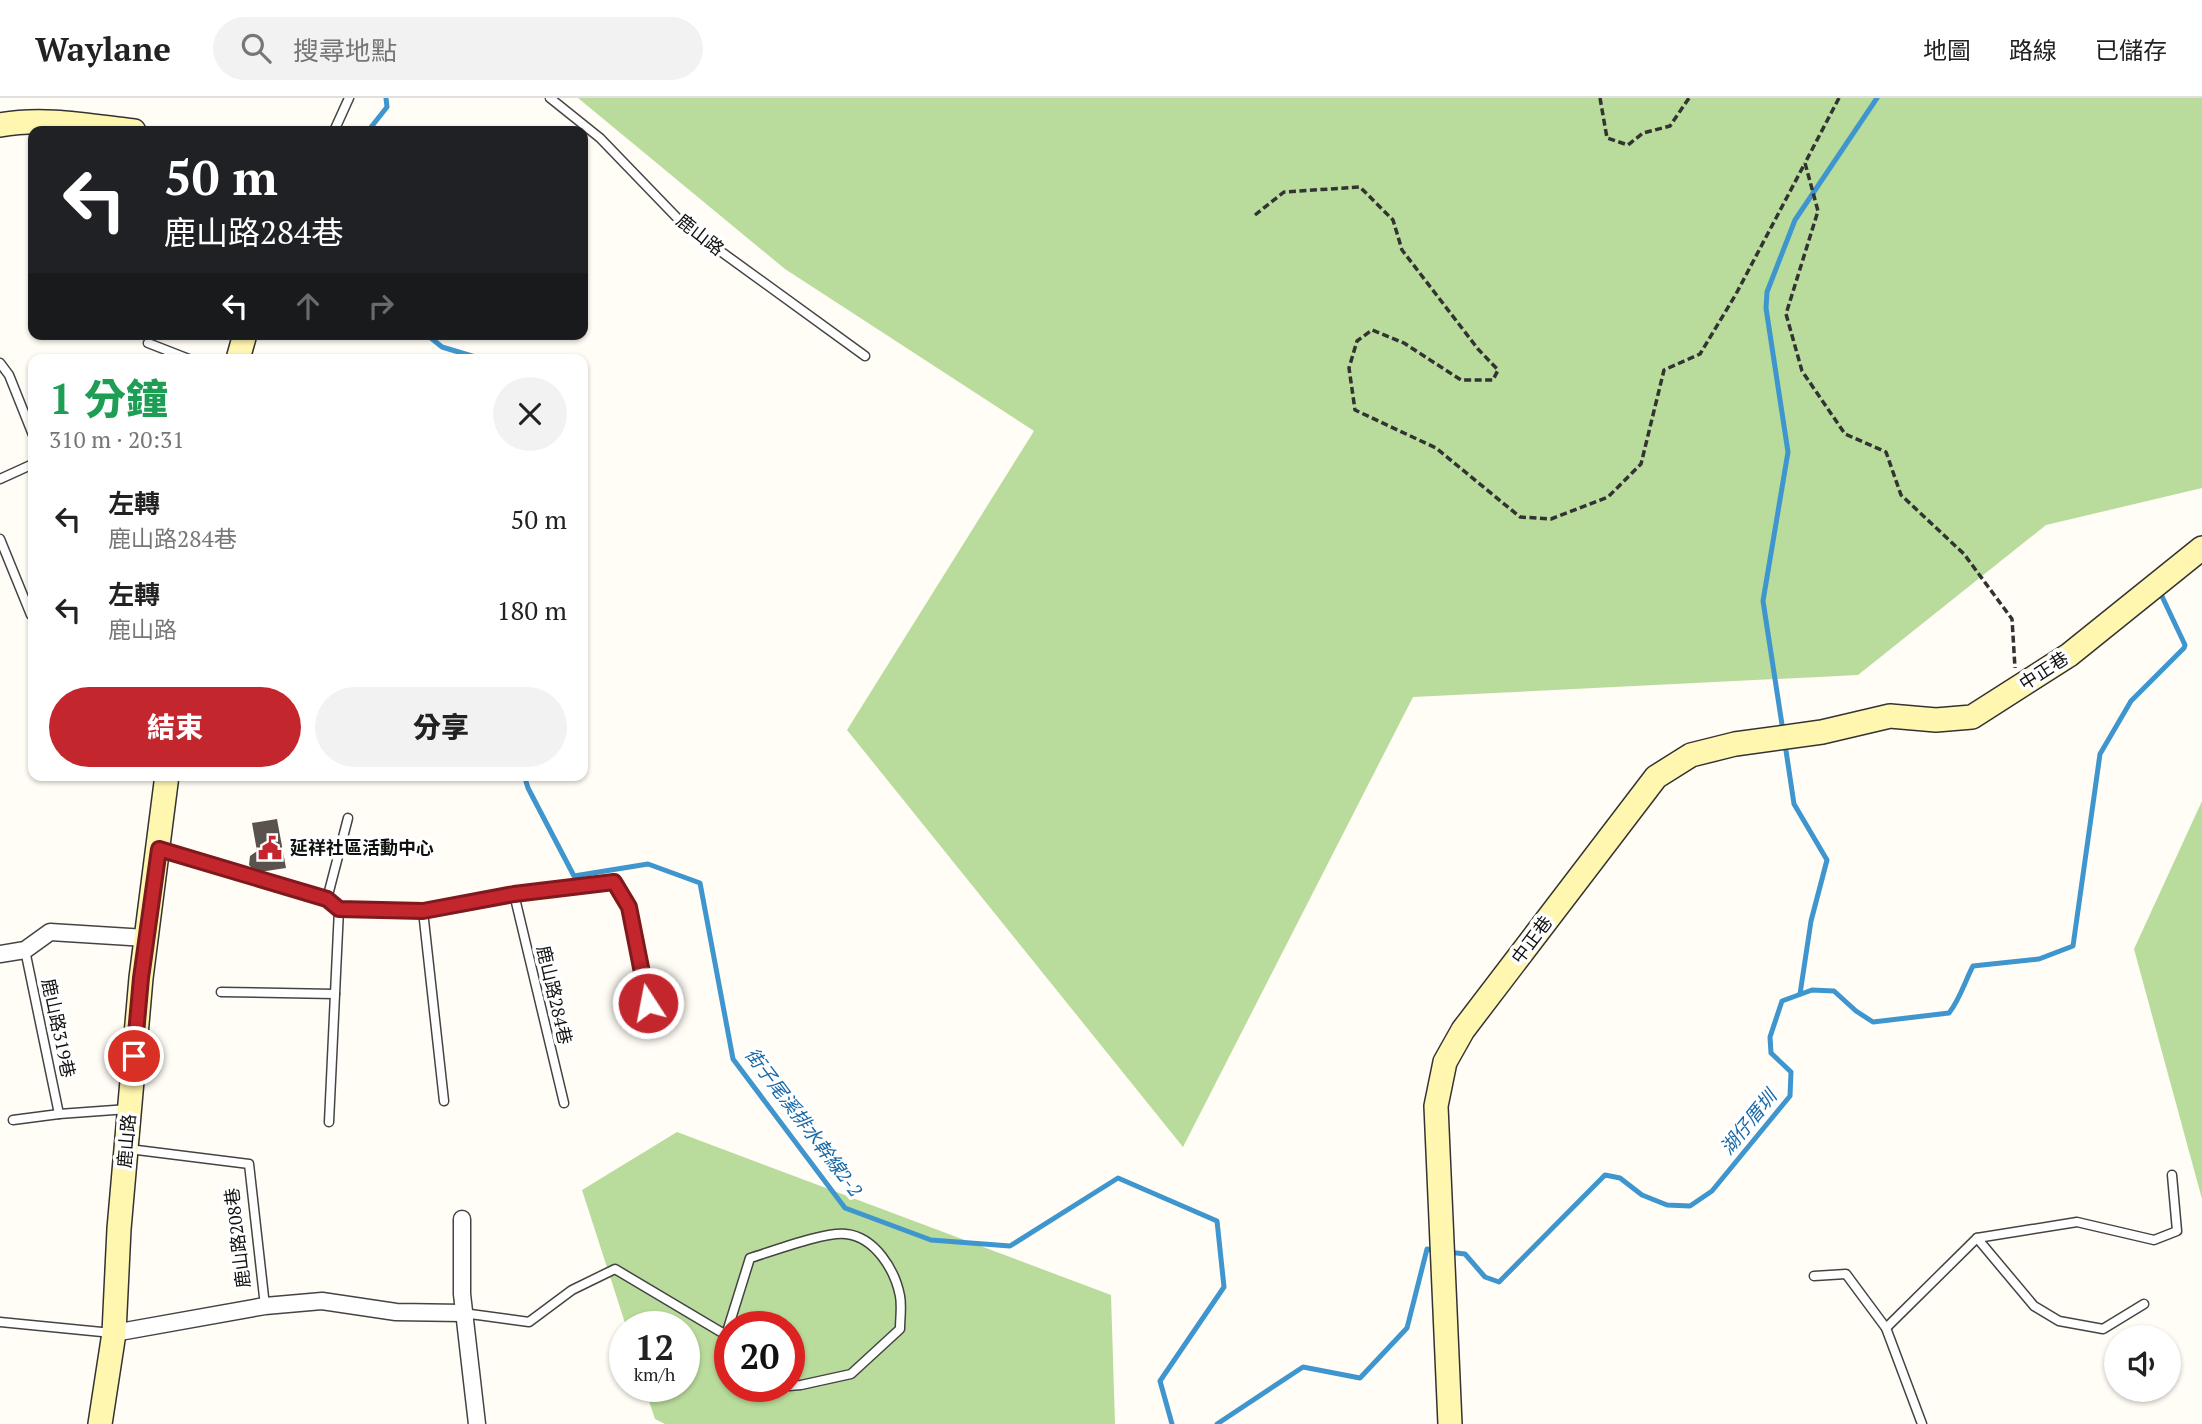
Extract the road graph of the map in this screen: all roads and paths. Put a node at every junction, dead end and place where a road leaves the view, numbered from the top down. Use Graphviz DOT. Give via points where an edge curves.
graph roads {
  1 [pos="349,98"];
  2 [pos="550,98"];
  3 [pos="1600,98"];
  4 [pos="1689,98"];
  5 [pos="1839,98"];
  6 [pos="0,125"];
  7 [pos="84,126"];
  8 [pos="336,126"];
  9 [pos="585,126"];
  10 [pos="588,128"];
  11 [pos="1805,163"];
  12 [pos="1255,215"];
  13 [pos="148,344"];
  14 [pos="175,354"];
  15 [pos="864,356"];
  16 [pos="0,363"];
  17 [pos="28,422"];
  18 [pos="28,466"];
  19 [pos="0,479"];
  20 [pos="0,539"];
  21 [pos="2202,548"];
  22 [pos="28,608"];
  23 [pos="2016,689"];
  24 [pos="166,781"];
  25 [pos="348,818"];
  26 [pos="159,849"];
  27 [pos="514,894"];
  28 [pos="327,899"];
  29 [pos="339,909"];
  30 [pos="423,911"];
  31 [pos="146,938"];
  32 [pos="25,950"];
  33 [pos="0,954"];
  34 [pos="221,992"];
  35 [pos="335,994"];
  36 [pos="648,1003"];
  37 [pos="443,1101"];
  38 [pos="564,1103"];
  39 [pos="129,1109"];
  40 [pos="59,1114"];
  41 [pos="13,1120"];
  42 [pos="329,1122"];
  43 [pos="126,1149"];
  44 [pos="2172,1175"];
  45 [pos="462,1219"];
  46 [pos="1977,1238"];
  47 [pos="1814,1276"];
  48 [pos="2144,1304"];
  49 [pos="265,1306"];
  50 [pos="735,1311"];
  51 [pos="463,1313"];
  52 [pos="0,1322"];
  53 [pos="1886,1328"];
  54 [pos="714,1329"];
  55 [pos="114,1333"];
  56 [pos="805,1384"];
  57 [pos="100,1424"];
  58 [pos="477,1424"];
  59 [pos="1450,1424"];
  60 [pos="1922,1424"];
  1 -- 8 [label="lane"];
  2 -- 9 [label="lane, 鹿山路"];
  3 -- 4 [label="path" via="1607,138 1628,145 1643,133 1670,126"];
  5 -- 11 [label="path"];
  6 -- 7 [label="street"];
  10 -- 15 [label="lane, 鹿山路" via="683,224"];
  11 -- 12 [label="path" via="1700,354 1664,370 1642,464 1608,497 1551,519 1520,517 1436,448 1355,410 1349,368 1357,341 1372,330 1404,343 1461,380 1493,380 1497,370 1402,250 1394,220 1360,187 1284,192"];
  11 -- 23 [label="path" via="1818,211 1786,314 1802,371 1845,434 1886,452 1901,495 1964,554 2012,618"];
  13 -- 14 [label="lane"];
  16 -- 17 [label="lane"];
  18 -- 19 [label="lane"];
  20 -- 22 [label="lane"];
  21 -- 23 [label="street, 中正巷" via="2069,655"];
  23 -- 59 [label="street, 中正巷" via="1972,717 1890,716 1822,732 1735,744 1691,755 1656,777 1463,1030 1445,1062 1436,1106"];
  24 -- 26 [label="street, 鹿山路"];
  25 -- 28 [label="lane"];
  26 -- 28 [label="lane"];
  26 -- 31 [label="street, 鹿山路"];
  27 -- 30 [label="lane"];
  27 -- 36 [label="lane" via="614,882 629,907"];
  27 -- 38 [label="lane, 鹿山路284巷"];
  28 -- 29 [label="lane"];
  29 -- 30 [label="lane"];
  29 -- 35 [label="lane"];
  30 -- 37 [label="lane"];
  31 -- 32 [label="street" via="50,932"];
  31 -- 39 [label="street, 鹿山路"];
  32 -- 33 [label="street"];
  32 -- 40 [label="lane, 鹿山路319巷"];
  34 -- 35 [label="lane"];
  35 -- 42 [label="lane"];
  39 -- 40 [label="lane"];
  39 -- 43 [label="street, 鹿山路"];
  40 -- 41 [label="lane"];
  43 -- 49 [label="lane, 鹿山路208巷" via="248,1164"];
  43 -- 55 [label="street, 鹿山路"];
  44 -- 46 [label="lane" via="2177,1231 2154,1240 2077,1222"];
  45 -- 51 [label="street"];
  46 -- 48 [label="lane" via="2034,1306 2059,1321 2103,1329"];
  46 -- 53 [label="lane"];
  47 -- 53 [label="lane" via="1846,1274"];
  49 -- 51 [label="street, 鹿山路208巷" via="322,1301 396,1312"];
  49 -- 55 [label="street, 鹿山路208巷"];
  50 -- 56 [label="lane" via="750,1258 846,1234 866,1241 889,1265 901,1297 900,1329 851,1374"];
  51 -- 54 [label="lane" via="529,1322 572,1290 615,1269"];
  51 -- 58 [label="street"];
  52 -- 55 [label="lane"];
  53 -- 60 [label="lane"];
  55 -- 57 [label="street, 鹿山路"];
}
